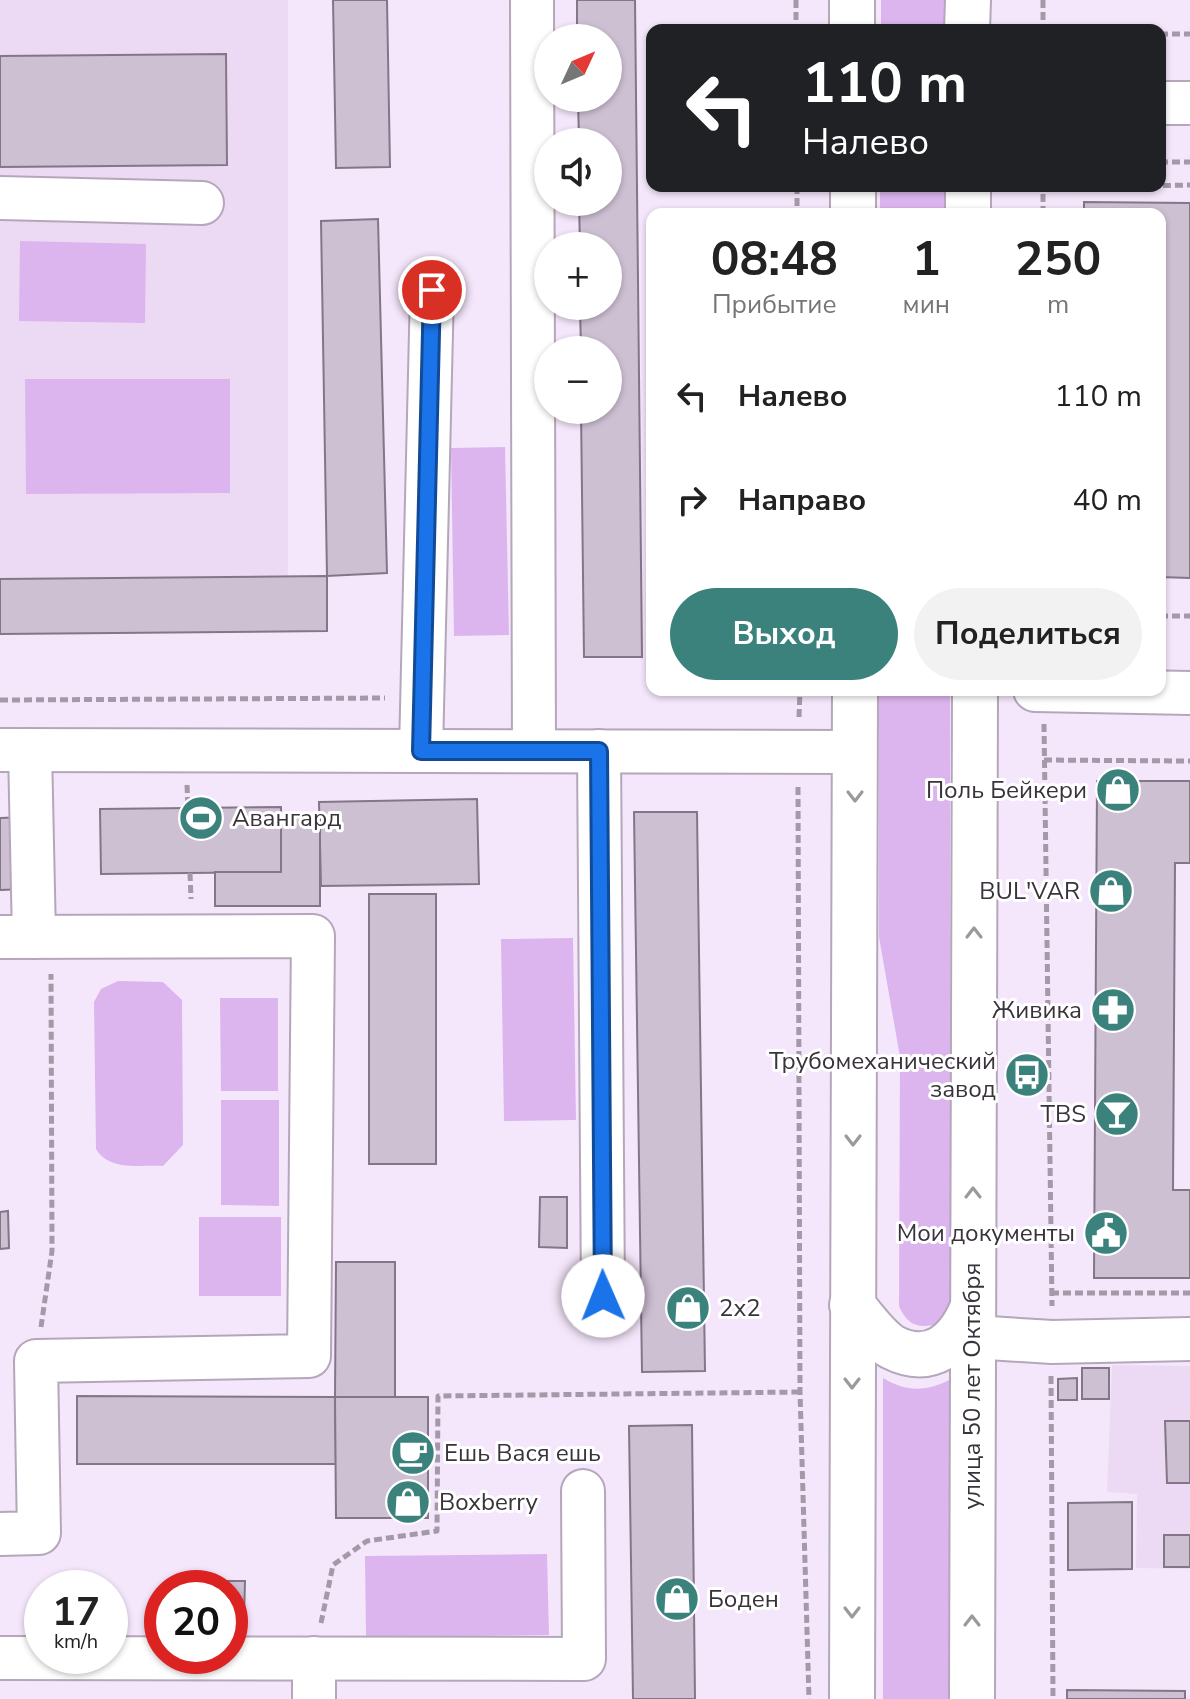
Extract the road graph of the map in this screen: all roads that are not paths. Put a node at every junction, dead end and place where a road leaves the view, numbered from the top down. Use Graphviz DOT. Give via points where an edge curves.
graph roads {
  1 [pos="532,0"];
  2 [pos="852,0"];
  3 [pos="968,0"];
  4 [pos="852,24"];
  5 [pos="967,24"];
  6 [pos="1166,103"];
  7 [pos="1190,103"];
  8 [pos="0,198"];
  9 [pos="202,203"];
  10 [pos="432,290"];
  11 [pos="1166,693"];
  12 [pos="1190,693"];
  13 [pos="855,696"];
  14 [pos="975,696"];
  15 [pos="15,750"];
  16 [pos="421,751"];
  17 [pos="534,751"];
  18 [pos="599,751"];
  19 [pos="855,752"];
  20 [pos="28,937"];
  21 [pos="603,1296"];
  22 [pos="852,1305"];
  23 [pos="972,1323"];
  24 [pos="1190,1339"];
  25 [pos="583,1491"];
  26 [pos="0,1534"];
  27 [pos="0,1658"];
  28 [pos="314,1658"];
  29 [pos="314,1699"];
  30 [pos="852,1699"];
  31 [pos="972,1699"];
  1 -- 17 [label="lane"];
  2 -- 4 [label="main road"];
  3 -- 5 [label="main road"];
  6 -- 7 [label="lane"];
  8 -- 9 [label="lane"];
  10 -- 16 [label="lane"];
  11 -- 12 [label="lane"];
  13 -- 19 [label="main road"];
  23 -- 14 [label="main road, улица 50 лет Октября, one-way"];
  15 -- 16 [label="lane"];
  15 -- 20 [label="lane"];
  16 -- 17 [label="lane"];
  17 -- 18 [label="lane"];
  18 -- 19 [label="lane"];
  18 -- 21 [label="lane"];
  19 -- 22 [label="main road, one-way"];
  20 -- 26 [label="lane" via="313,936 309,1356 36,1361 39,1533"];
  22 -- 23 [label="main road" via="891,1346 916,1354 942,1349"];
  22 -- 30 [label="main road, one-way"];
  23 -- 24 [label="lane" via="1052,1342"];
  31 -- 23 [label="main road, улица 50 лет Октября, one-way"];
  25 -- 28 [label="lane" via="584,1659"];
  27 -- 28 [label="lane"];
  28 -- 29 [label="lane"];
}
